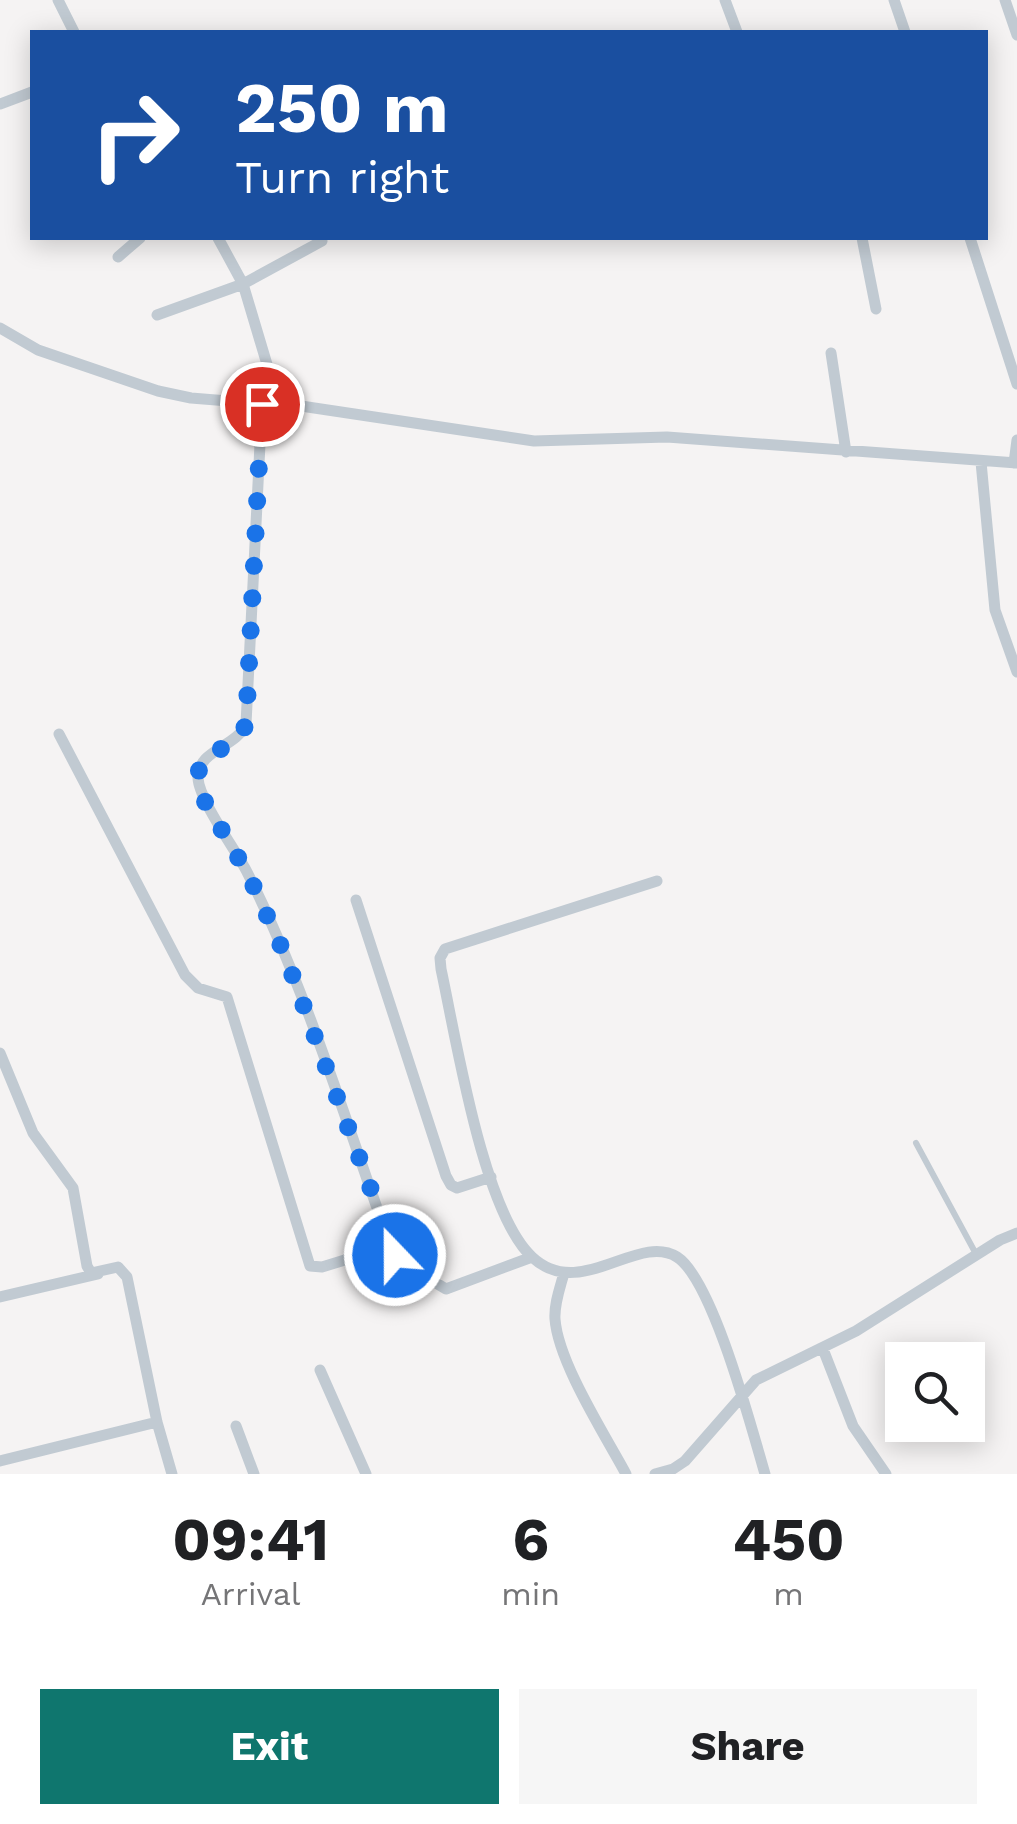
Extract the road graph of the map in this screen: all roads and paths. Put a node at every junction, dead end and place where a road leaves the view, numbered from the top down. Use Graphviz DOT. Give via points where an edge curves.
graph roads {
  1 [pos="58,0"];
  2 [pos="725,0"];
  3 [pos="894,0"];
  4 [pos="1005,0"];
  5 [pos="73,30"];
  6 [pos="736,30"];
  7 [pos="904,30"];
  8 [pos="1017,35"];
  9 [pos="30,93"];
  10 [pos="0,104"];
  11 [pos="138,240"];
  12 [pos="219,240"];
  13 [pos="862,240"];
  14 [pos="971,240"];
  15 [pos="322,241"];
  16 [pos="118,257"];
  17 [pos="243,284"];
  18 [pos="876,309"];
  19 [pos="157,315"];
  20 [pos="0,328"];
  21 [pos="832,353"];
  22 [pos="1017,381"];
  23 [pos="262,404"];
  24 [pos="301,406"];
  25 [pos="1017,440"];
  26 [pos="846,452"];
  27 [pos="981,462"];
  28 [pos="1015,463"];
  29 [pos="1017,672"];
  30 [pos="59,734"];
  31 [pos="657,882"];
  32 [pos="356,900"];
  33 [pos="0,1053"];
  34 [pos="916,1143"];
  35 [pos="491,1177"];
  36 [pos="1017,1232"];
  37 [pos="392,1250"];
  38 [pos="976,1255"];
  39 [pos="532,1257"];
  40 [pos="564,1273"];
  41 [pos="98,1274"];
  42 [pos="0,1297"];
  43 [pos="823,1349"];
  44 [pos="320,1370"];
  45 [pos="741,1393"];
  46 [pos="157,1422"];
  47 [pos="236,1426"];
  48 [pos="0,1461"];
  49 [pos="172,1474"];
  50 [pos="254,1474"];
  51 [pos="366,1474"];
  52 [pos="626,1474"];
  53 [pos="655,1474"];
  54 [pos="766,1474"];
  55 [pos="886,1474"];
  1 -- 5 [label="street"];
  2 -- 6 [label="street"];
  3 -- 7 [label="street"];
  4 -- 8 [label="street"];
  9 -- 10 [label="street"];
  11 -- 16 [label="street"];
  12 -- 17 [label="street"];
  13 -- 18 [label="street"];
  14 -- 22 [label="street"];
  15 -- 17 [label="street"];
  17 -- 19 [label="street"];
  17 -- 24 [label="street" via="272,381"];
  20 -- 23 [label="street" via="38,350 158,392"];
  21 -- 26 [label="street"];
  23 -- 24 [label="street"];
  23 -- 37 [label="street" via="246,724 235,740 209,754 198,776 204,800 285,955"];
  24 -- 26 [label="street" via="534,441 667,437"];
  25 -- 28 [label="street"];
  26 -- 27 [label="street"];
  27 -- 28 [label="street"];
  27 -- 29 [label="street" via="995,610"];
  30 -- 37 [label="street" via="186,975 198,988 227,997 310,1266"];
  31 -- 35 [label="street" via="445,949 440,958"];
  32 -- 35 [label="street" via="450,1185"];
  33 -- 41 [label="street" via="34,1133 72,1188 86,1266"];
  34 -- 38 [label="lane"];
  35 -- 39 [label="street" via="513,1236"];
  36 -- 38 [label="street"];
  37 -- 39 [label="street" via="404,1262 426,1259 436,1283 446,1288"];
  38 -- 43 [label="street"];
  39 -- 40 [label="street"];
  40 -- 45 [label="street" via="646,1254 676,1256 702,1291"];
  40 -- 52 [label="street" via="555,1312 558,1334"];
  41 -- 42 [label="street"];
  41 -- 46 [label="street" via="118,1268 127,1278"];
  43 -- 45 [label="street"];
  43 -- 55 [label="street" via="852,1426"];
  44 -- 51 [label="street"];
  45 -- 53 [label="street" via="685,1461"];
  45 -- 54 [label="street"];
  46 -- 48 [label="street"];
  46 -- 49 [label="street"];
  47 -- 50 [label="street"];
}
